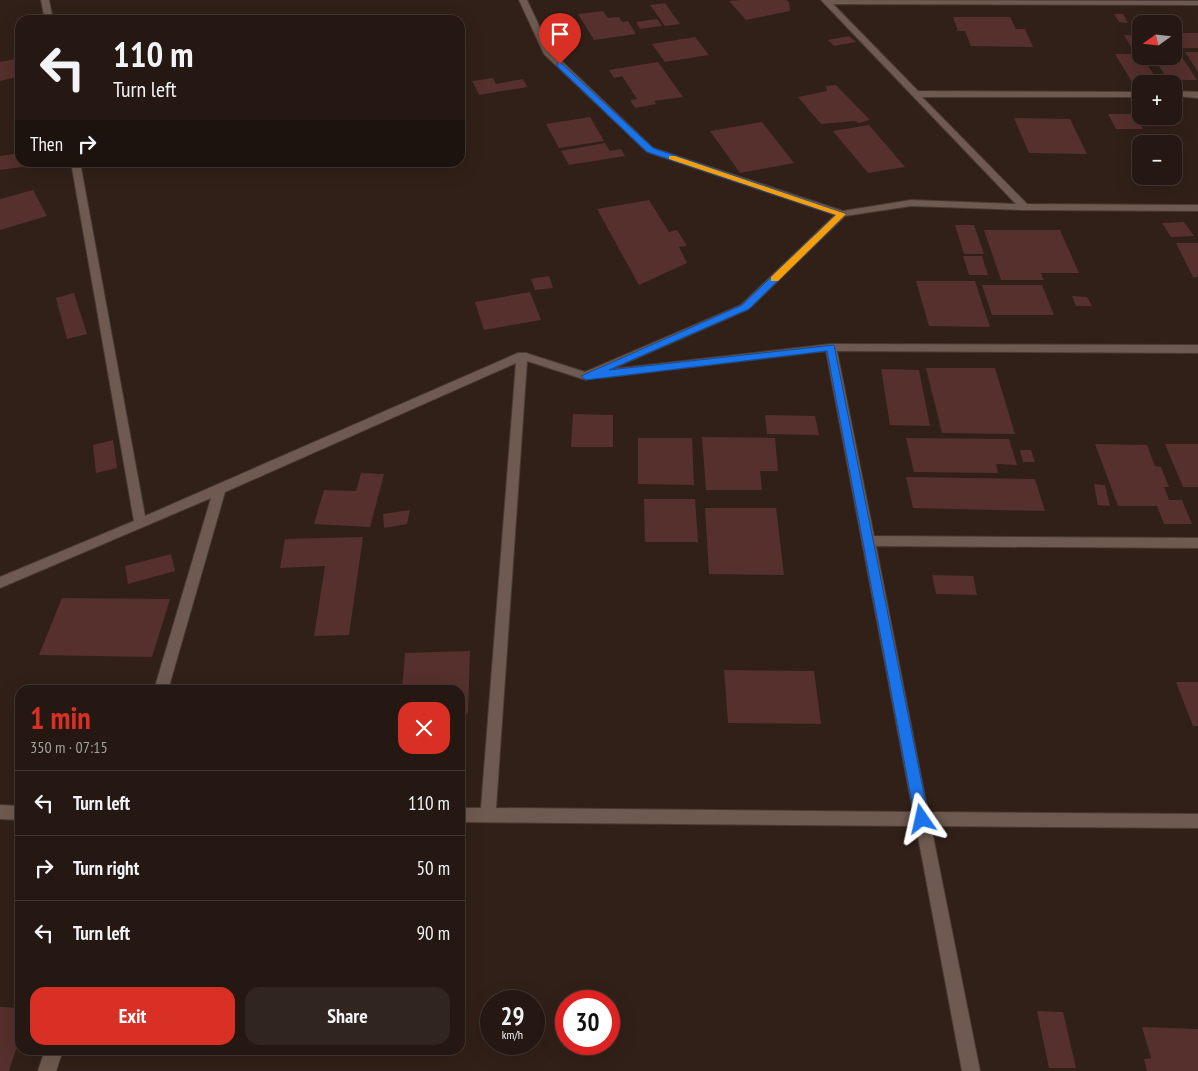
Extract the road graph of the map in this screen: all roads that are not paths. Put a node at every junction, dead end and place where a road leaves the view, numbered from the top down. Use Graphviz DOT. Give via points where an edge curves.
graph roads {
  1 [pos="45,0"];
  2 [pos="524,0"];
  3 [pos="826,1"];
  4 [pos="1198,3"];
  5 [pos="48,15"];
  6 [pos="916,94"];
  7 [pos="1132,94"];
  8 [pos="1182,94"];
  9 [pos="1198,94"];
  10 [pos="76,167"];
  11 [pos="1024,207"];
  12 [pos="1198,208"];
  13 [pos="842,214"];
  14 [pos="831,347"];
  15 [pos="1198,349"];
  16 [pos="522,356"];
  17 [pos="586,376"];
  18 [pos="220,489"];
  19 [pos="140,522"];
  20 [pos="868,541"];
  21 [pos="1198,543"];
  22 [pos="0,583"];
  23 [pos="161,685"];
  24 [pos="0,812"];
  25 [pos="15,813"];
  26 [pos="465,816"];
  27 [pos="488,816"];
  28 [pos="922,819"];
  29 [pos="1198,821"];
  30 [pos="52,1055"];
  31 [pos="47,1071"];
  32 [pos="971,1071"];
  1 -- 5 [label="street"];
  2 -- 13 [label="street" via="546,52 650,150"];
  3 -- 4 [label="street"];
  3 -- 6 [label="street"];
  6 -- 7 [label="street"];
  6 -- 11 [label="street"];
  8 -- 9 [label="street"];
  10 -- 19 [label="street"];
  11 -- 12 [label="street"];
  11 -- 13 [label="street" via="911,203"];
  13 -- 17 [label="street" via="745,307"];
  14 -- 15 [label="street"];
  14 -- 17 [label="street"];
  14 -- 20 [label="street"];
  16 -- 17 [label="street"];
  16 -- 18 [label="street"];
  16 -- 27 [label="street"];
  18 -- 19 [label="street"];
  18 -- 23 [label="street"];
  19 -- 22 [label="street"];
  20 -- 21 [label="street"];
  20 -- 28 [label="street"];
  24 -- 25 [label="street"];
  26 -- 27 [label="street"];
  27 -- 28 [label="street"];
  28 -- 29 [label="street"];
  28 -- 32 [label="street"];
  30 -- 31 [label="street"];
}
